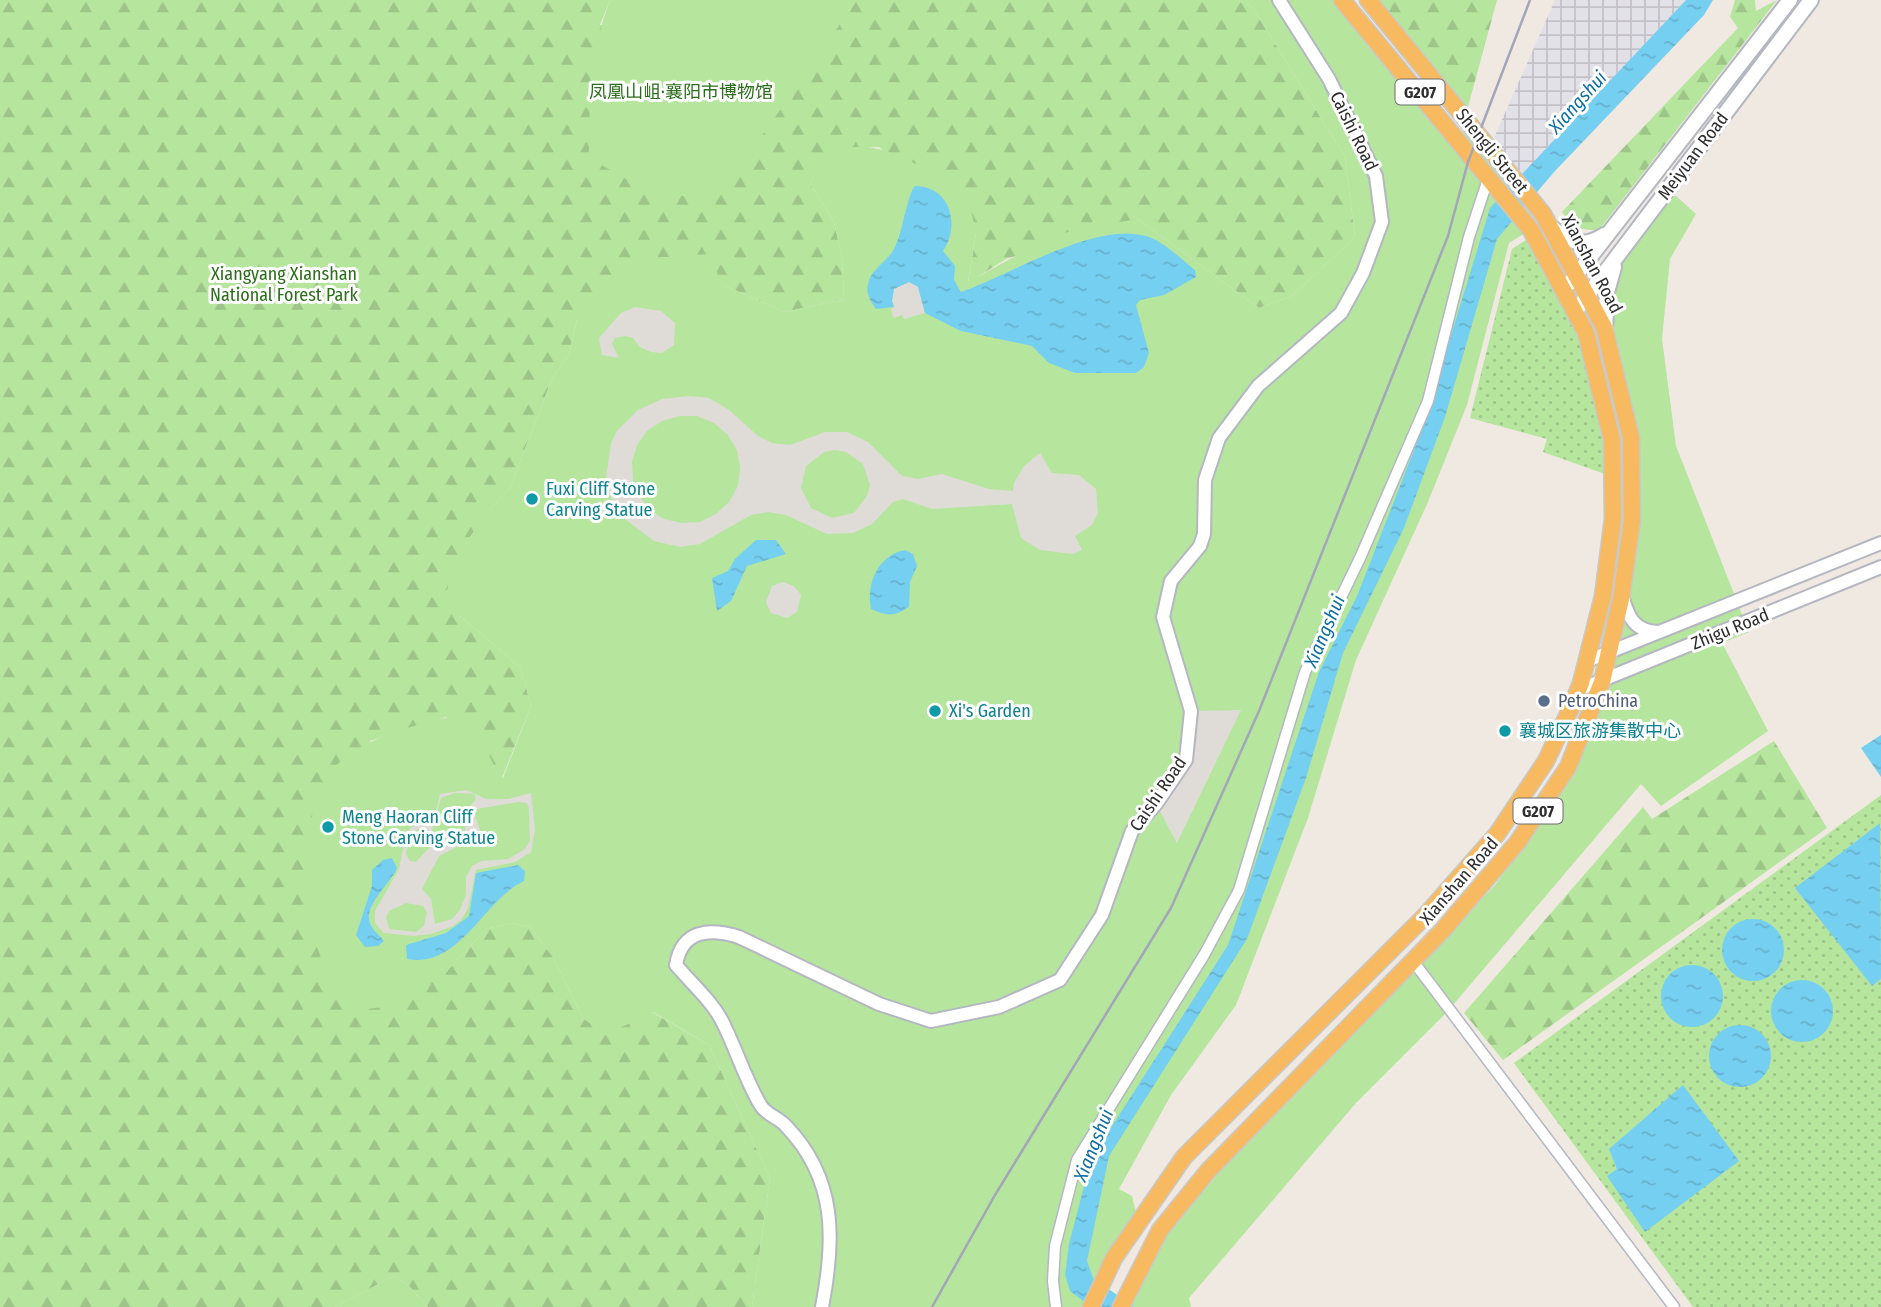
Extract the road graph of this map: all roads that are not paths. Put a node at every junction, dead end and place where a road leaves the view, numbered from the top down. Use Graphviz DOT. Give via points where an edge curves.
graph roads {
  1 [pos="1279,0"];
  2 [pos="1342,0"];
  3 [pos="1368,0"];
  4 [pos="1790,0"];
  5 [pos="1811,0"];
  6 [pos="1493,180"];
  7 [pos="1546,220"];
  8 [pos="1613,228"];
  9 [pos="1531,230"];
  10 [pos="1615,261"];
  11 [pos="1576,276"];
  12 [pos="1563,290"];
  13 [pos="1588,297"];
  14 [pos="1575,312"];
  15 [pos="1605,332"];
  16 [pos="1881,543"];
  17 [pos="1881,567"];
  18 [pos="1622,593"];
  19 [pos="1662,632"];
  20 [pos="1608,654"];
  21 [pos="1587,661"];
  22 [pos="1619,674"];
  23 [pos="1602,682"];
  24 [pos="1578,691"];
  25 [pos="1583,732"];
  26 [pos="1413,961"];
  27 [pos="822,1307"];
  28 [pos="1055,1307"];
  29 [pos="1091,1307"];
  30 [pos="1121,1307"];
  31 [pos="1674,1307"];
  1 -- 27 [label="street, Caishi Road" via="1329,79 1376,176 1382,222 1363,273 1341,313 1258,386 1219,438 1205,480 1204,534 1200,546 1171,581 1163,617 1191,711 1186,760 1132,831 1102,915 1060,980 999,1007 931,1021 879,1004 718,930 690,937 678,952 676,965 723,1021 763,1110 786,1125 830,1203 831,1264"];
  2 -- 6 [label="highway, Shengli Street / G207"];
  3 -- 7 [label="highway, Shengli Street / G207"];
  4 -- 8 [label="main road, Meiyuan Road"];
  5 -- 10 [label="main road, Meiyuan Road"];
  6 -- 9 [label="highway, Shengli Street"];
  6 -- 28 [label="street" via="1469,237 1428,401 1305,672 1239,890 1077,1160 1055,1246"];
  7 -- 8 [label="main road" via="1575,243 1592,243"];
  7 -- 11 [label="highway, Xianshan Road / G207"];
  8 -- 11 [label="main road, Meiyuan Road"];
  9 -- 12 [label="highway, Xianshan Road / G207"];
  10 -- 13 [label="main road, Meiyuan Road"];
  10 -- 15 [label="main road" via="1607,292"];
  11 -- 12 [label="main road, Meiyuan Road"];
  11 -- 13 [label="highway, Xianshan Road / G207"];
  12 -- 14 [label="highway, Xianshan Road / G207"];
  13 -- 14 [label="main road, Meiyuan Road"];
  13 -- 15 [label="highway, Xianshan Road / G207"];
  14 -- 21 [label="highway, Xianshan Road / G207" via="1586,333 1612,440 1613,519 1603,596"];
  15 -- 18 [label="highway, Xianshan Road / G207" via="1631,438 1632,520"];
  16 -- 19 [label="street, Zhigu Road"];
  17 -- 22 [label="street, Zhigu Road"];
  18 -- 19 [label="street" via="1630,621 1644,632"];
  18 -- 20 [label="highway, Xianshan Road / G207"];
  19 -- 20 [label="street, Zhigu Road"];
  20 -- 21 [label="street, Zhigu Road"];
  20 -- 23 [label="highway, Xianshan Road / G207"];
  21 -- 24 [label="highway, Xianshan Road / G207"];
  22 -- 23 [label="street, Zhigu Road"];
  22 -- 25 [label="street"];
  23 -- 24 [label="street, Zhigu Road"];
  23 -- 25 [label="highway, Xianshan Road / G207"];
  24 -- 29 [label="highway, Xianshan Road / G207" via="1546,761 1497,834 1425,916 1184,1157 1138,1221"];
  25 -- 26 [label="highway, Xianshan Road / G207" via="1568,767 1517,843"];
  26 -- 30 [label="highway, Xianshan Road / G207" via="1208,1171 1160,1230"];
  26 -- 31 [label="street"];
}
